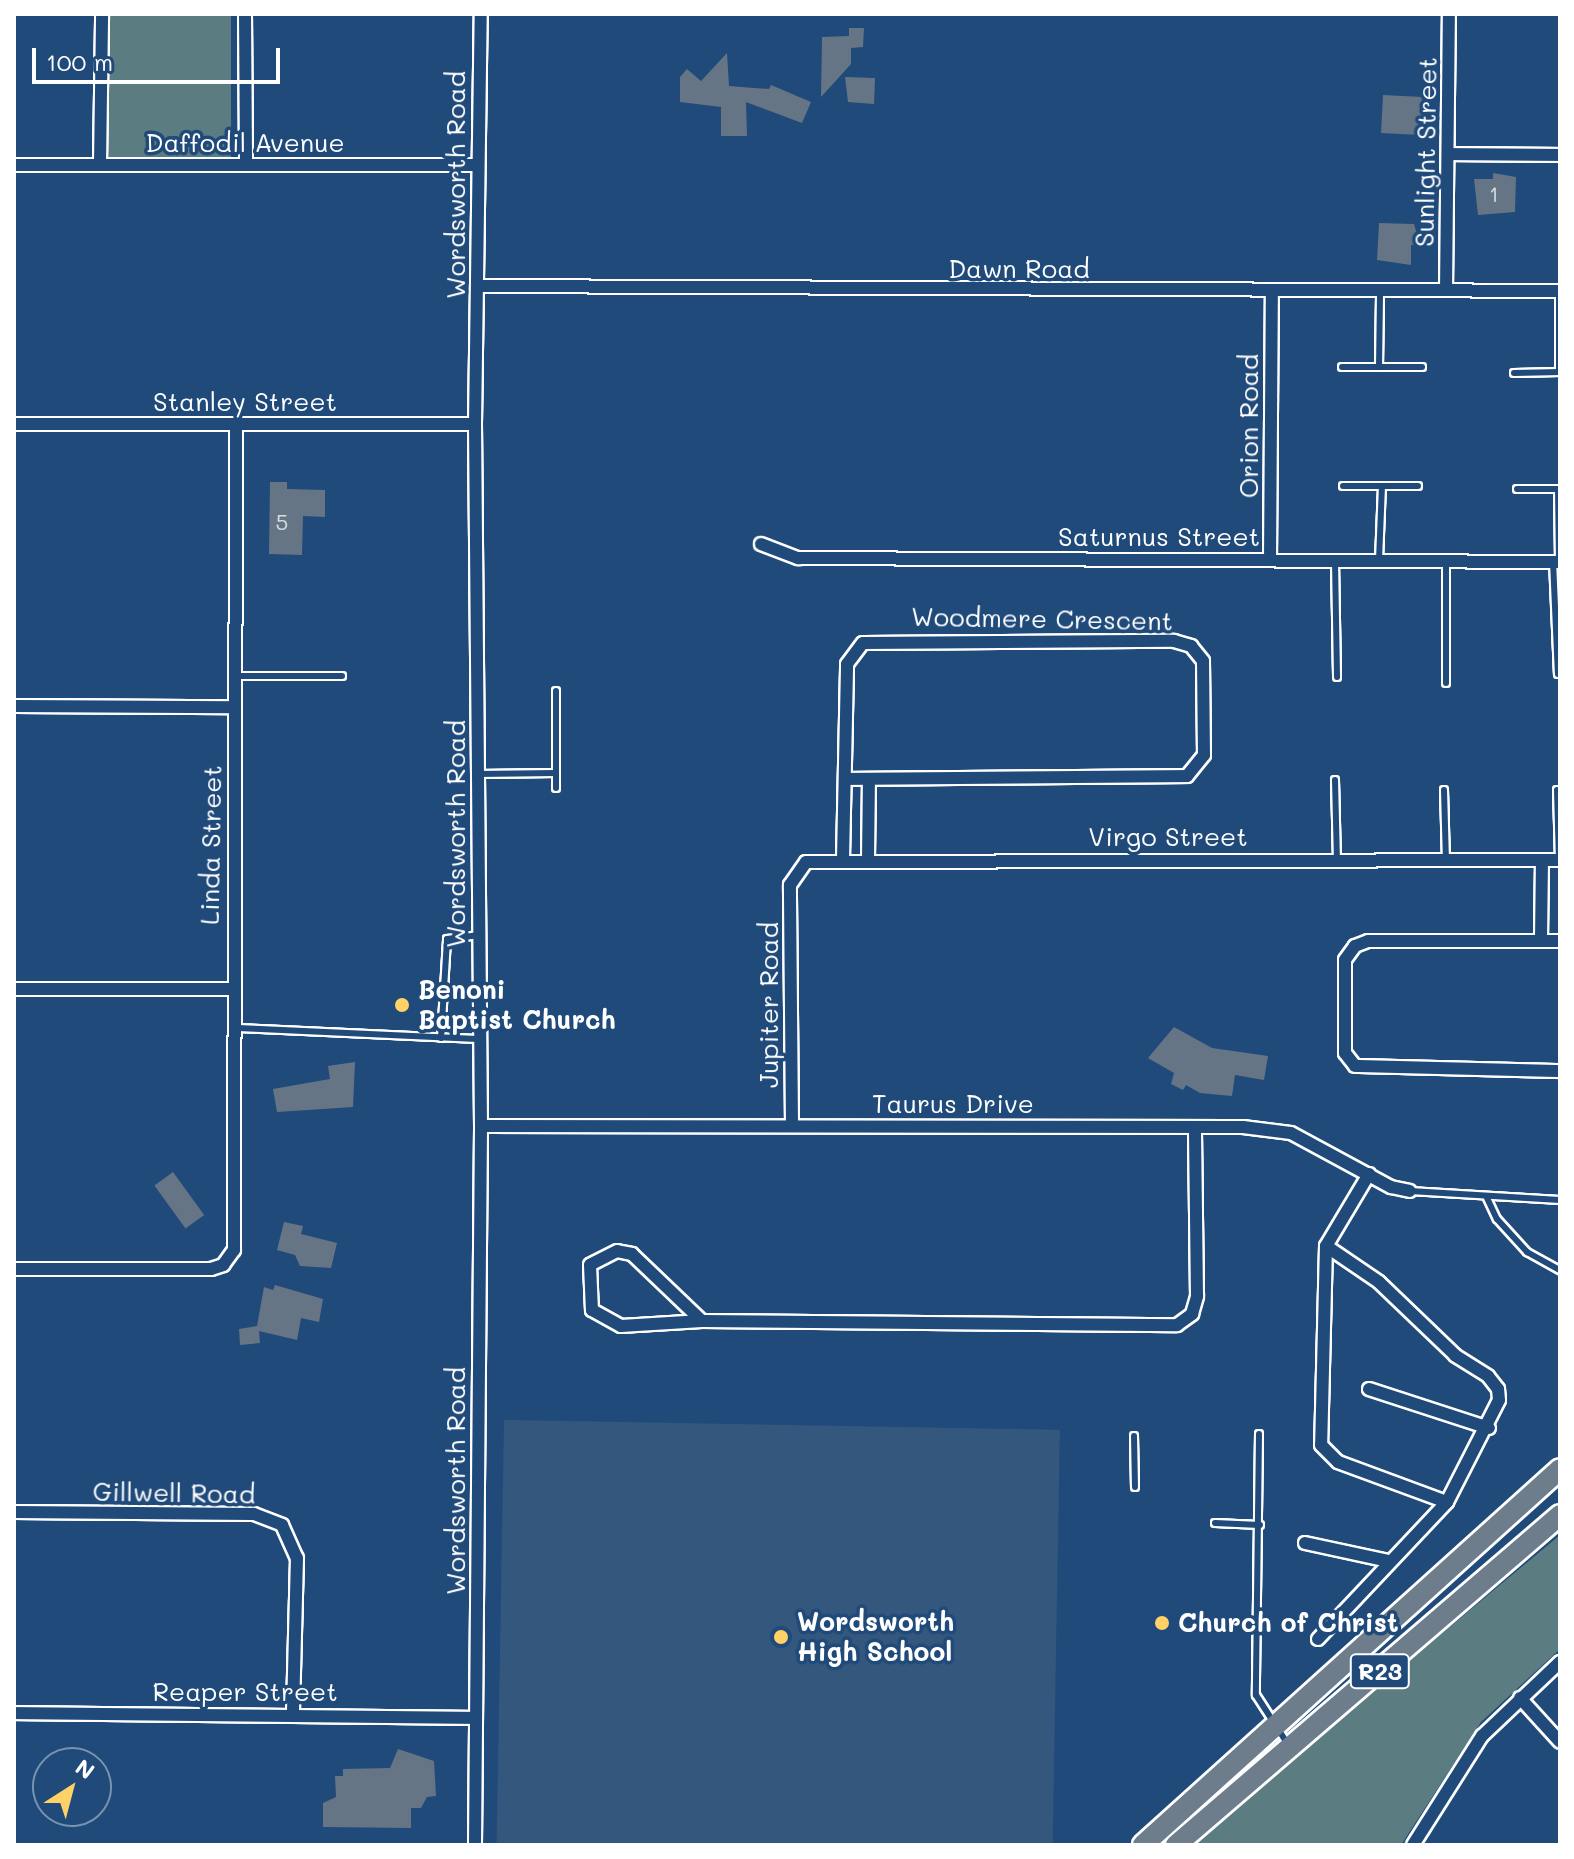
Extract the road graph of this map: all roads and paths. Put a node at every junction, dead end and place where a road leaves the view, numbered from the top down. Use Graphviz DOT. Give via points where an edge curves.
graph roads {
  1 [pos="102,14"];
  2 [pos="245,14"];
  3 [pos="481,14"];
  4 [pos="1449,14"];
  5 [pos="1448,154"];
  6 [pos="1560,155"];
  7 [pos="100,164"];
  8 [pos="14,165"];
  9 [pos="246,165"];
  10 [pos="476,165"];
  11 [pos="478,286"];
  12 [pos="1446,290"];
  13 [pos="1380,291"];
  14 [pos="1560,291"];
  15 [pos="1272,293"];
  16 [pos="1342,367"];
  17 [pos="1379,367"];
  18 [pos="1422,367"];
  19 [pos="1560,372"];
  20 [pos="1514,373"];
  21 [pos="14,424"];
  22 [pos="475,424"];
  23 [pos="236,425"];
  24 [pos="1343,486"];
  25 [pos="1382,486"];
  26 [pos="1418,486"];
  27 [pos="1517,489"];
  28 [pos="1559,489"];
  29 [pos="761,544"];
  30 [pos="1270,560"];
  31 [pos="1379,560"];
  32 [pos="1335,561"];
  33 [pos="1446,561"];
  34 [pos="1557,562"];
  35 [pos="1558,674"];
  36 [pos="237,676"];
  37 [pos="342,676"];
  38 [pos="1337,677"];
  39 [pos="1446,683"];
  40 [pos="556,691"];
  41 [pos="14,706"];
  42 [pos="235,707"];
  43 [pos="556,773"];
  44 [pos="478,774"];
  45 [pos="847,779"];
  46 [pos="869,779"];
  47 [pos="1335,780"];
  48 [pos="556,788"];
  49 [pos="1444,790"];
  50 [pos="1557,790"];
  51 [pos="843,859"];
  52 [pos="868,859"];
  53 [pos="1337,860"];
  54 [pos="1542,860"];
  55 [pos="1560,860"];
  56 [pos="1446,861"];
  57 [pos="790,885"];
  58 [pos="479,935"];
  59 [pos="1541,940"];
  60 [pos="1560,941"];
  61 [pos="14,989"];
  62 [pos="231,989"];
  63 [pos="232,1028"];
  64 [pos="441,1038"];
  65 [pos="480,1039"];
  66 [pos="1560,1071"];
  67 [pos="792,1125"];
  68 [pos="481,1126"];
  69 [pos="1195,1127"];
  70 [pos="1369,1174"];
  71 [pos="1410,1191"];
  72 [pos="1487,1198"];
  73 [pos="1560,1200"];
  74 [pos="1326,1246"];
  75 [pos="14,1269"];
  76 [pos="1560,1270"];
  77 [pos="702,1321"];
  78 [pos="1369,1389"];
  79 [pos="1489,1428"];
  80 [pos="1259,1434"];
  81 [pos="1134,1436"];
  82 [pos="1560,1469"];
  83 [pos="1560,1483"];
  84 [pos="1135,1487"];
  85 [pos="1447,1502"];
  86 [pos="1525,1502"];
  87 [pos="14,1512"];
  88 [pos="1560,1515"];
  89 [pos="1215,1523"];
  90 [pos="1260,1525"];
  91 [pos="1305,1543"];
  92 [pos="1461,1558"];
  93 [pos="1389,1561"];
  94 [pos="1481,1586"];
  95 [pos="1318,1639"];
  96 [pos="1560,1662"];
  97 [pos="1520,1698"];
  98 [pos="14,1713"];
  99 [pos="293,1713"];
  100 [pos="476,1718"];
  101 [pos="1274,1727"];
  102 [pos="1560,1742"];
  103 [pos="1290,1747"];
  104 [pos="475,1845"];
  105 [pos="1143,1845"];
  106 [pos="1176,1845"];
  107 [pos="1413,1845"];
  1 -- 7 [label="street"];
  2 -- 9 [label="street"];
  3 -- 10 [label="street, Wordsworth Road"];
  4 -- 5 [label="street, Sunlight Street"];
  5 -- 6 [label="street"];
  5 -- 12 [label="street, Sunlight Street"];
  7 -- 8 [label="street, Daffodil Avenue"];
  7 -- 9 [label="street, Daffodil Avenue"];
  9 -- 10 [label="street, Daffodil Avenue"];
  10 -- 11 [label="street, Wordsworth Road"];
  11 -- 15 [label="street, Dawn Road"];
  11 -- 22 [label="street, Wordsworth Road"];
  12 -- 13 [label="street, Dawn Road"];
  12 -- 14 [label="street, Dawn Road"];
  13 -- 15 [label="street, Dawn Road"];
  13 -- 17 [label="lane"];
  14 -- 19 [label="lane"];
  15 -- 30 [label="street, Orion Road"];
  16 -- 17 [label="lane"];
  17 -- 18 [label="lane"];
  19 -- 20 [label="lane"];
  21 -- 23 [label="street, Stanley Street"];
  22 -- 23 [label="street, Stanley Street"];
  22 -- 44 [label="street, Wordsworth Road"];
  23 -- 36 [label="street, Linda Street"];
  24 -- 25 [label="lane"];
  25 -- 26 [label="lane"];
  25 -- 31 [label="lane"];
  27 -- 28 [label="lane"];
  28 -- 34 [label="lane"];
  29 -- 30 [label="street, Saturnus Street" via="798,558"];
  30 -- 32 [label="street, Saturnus Street"];
  31 -- 32 [label="street, Saturnus Street"];
  31 -- 33 [label="street, Saturnus Street"];
  32 -- 38 [label="lane"];
  33 -- 34 [label="street, Saturnus Street"];
  33 -- 39 [label="lane"];
  34 -- 35 [label="lane"];
  36 -- 37 [label="lane"];
  36 -- 42 [label="street, Linda Street"];
  40 -- 43 [label="lane"];
  41 -- 42 [label="street"];
  42 -- 62 [label="street, Linda Street"];
  43 -- 44 [label="lane"];
  43 -- 48 [label="lane"];
  44 -- 58 [label="street, Wordsworth Road"];
  45 -- 46 [label="street, Woodmere Crescent"];
  45 -- 46 [label="street, Woodmere Crescent" via="847,664 852,651 872,639 1174,641 1191,646 1203,661 1204,755 1187,776"];
  45 -- 51 [label="street, Woodmere Crescent"];
  46 -- 52 [label="street"];
  47 -- 53 [label="lane"];
  49 -- 56 [label="lane"];
  50 -- 55 [label="lane"];
  51 -- 52 [label="street, Virgo Street"];
  51 -- 57 [label="street, Virgo Street" via="806,862"];
  52 -- 53 [label="street, Virgo Street"];
  53 -- 56 [label="street, Virgo Street"];
  54 -- 55 [label="street, Virgo Street"];
  54 -- 56 [label="street, Virgo Street"];
  54 -- 59 [label="street"];
  57 -- 67 [label="street, Jupiter Road"];
  58 -- 64 [label="lane" via="447,939"];
  58 -- 65 [label="street, Wordsworth Road"];
  59 -- 60 [label="street"];
  59 -- 66 [label="street" via="1368,941 1355,946 1345,960 1345,1053 1362,1070"];
  61 -- 62 [label="street"];
  62 -- 63 [label="street, Linda Street"];
  63 -- 64 [label="lane"];
  63 -- 75 [label="street, Linda Street" via="236,1238 226,1262 211,1269"];
  64 -- 65 [label="lane"];
  65 -- 68 [label="street, Wordsworth Road"];
  67 -- 68 [label="street, Taurus Drive"];
  67 -- 69 [label="street, Taurus Drive"];
  68 -- 100 [label="street, Wordsworth Road"];
  69 -- 70 [label="street, Taurus Drive" via="1291,1133"];
  69 -- 77 [label="street" via="1197,1296 1192,1314 1177,1325"];
  70 -- 71 [label="street, Taurus Drive"];
  70 -- 74 [label="street"];
  71 -- 72 [label="lane"];
  72 -- 73 [label="lane"];
  72 -- 76 [label="lane" via="1497,1219 1527,1252"];
  74 -- 79 [label="street" via="1379,1282 1455,1355 1495,1382 1499,1400"];
  74 -- 85 [label="street" via="1322,1449 1338,1462"];
  77 -- 77 [label="street" via="621,1326 604,1319 592,1310 590,1265 617,1251 632,1254"];
  78 -- 79 [label="street"];
  79 -- 85 [label="street"];
  80 -- 90 [label="lane"];
  81 -- 84 [label="lane"];
  82 -- 86 [label="main road, R23"];
  83 -- 86 [label="main road"];
  85 -- 93 [label="street"];
  86 -- 92 [label="main road, R23"];
  87 -- 99 [label="street, Gillwell Road" via="254,1514 282,1525 297,1558"];
  88 -- 94 [label="main road, R23"];
  89 -- 90 [label="lane"];
  90 -- 101 [label="lane" via="1256,1695"];
  91 -- 93 [label="street"];
  92 -- 94 [label="main road"];
  92 -- 101 [label="main road, R23"];
  93 -- 95 [label="street"];
  94 -- 103 [label="main road, R23"];
  96 -- 97 [label="street"];
  97 -- 102 [label="street"];
  97 -- 107 [label="street" via="1463,1762"];
  98 -- 99 [label="street, Reaper Street"];
  99 -- 100 [label="street, Reaper Street"];
  100 -- 104 [label="street, Wordsworth Road"];
  101 -- 103 [label="lane"];
  101 -- 105 [label="main road, R23"];
  103 -- 106 [label="main road, R23"];
}
